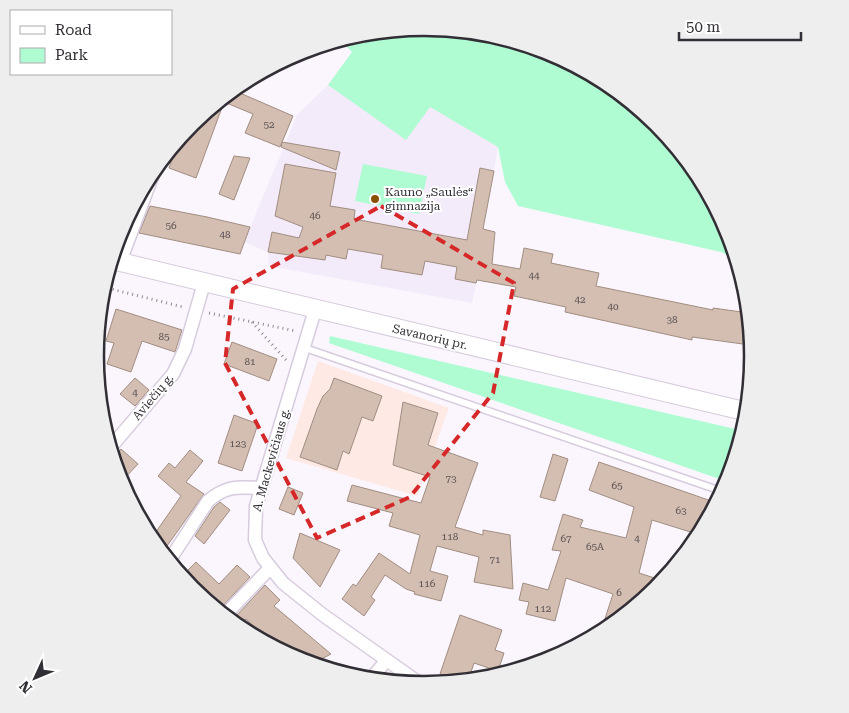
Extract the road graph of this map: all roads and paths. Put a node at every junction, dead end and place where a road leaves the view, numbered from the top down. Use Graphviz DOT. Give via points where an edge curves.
graph roads {
  1 [pos="119,262"];
  2 [pos="204,283"];
  3 [pos="316,310"];
  4 [pos="251,321"];
  5 [pos="305,348"];
  6 [pos="297,372"];
  7 [pos="740,410"];
  8 [pos="116,441"];
  9 [pos="261,488"];
  10 [pos="716,489"];
  11 [pos="173,555"];
  12 [pos="270,568"];
  13 [pos="229,610"];
  14 [pos="386,661"];
  15 [pos="376,673"];
  16 [pos="409,676"];
  1 -- 2 [label="main road, Savanorių pr."];
  2 -- 3 [label="main road, Savanorių pr."];
  2 -- 8 [label="street, Aviečių g." via="185,349 173,374"];
  3 -- 5 [label="street, A. Mackevičiaus g."];
  3 -- 7 [label="main road, Savanorių pr."];
  4 -- 6 [label="path"];
  5 -- 6 [label="street, A. Mackevičiaus g."];
  5 -- 10 [label="lane"];
  6 -- 9 [label="street, A. Mackevičiaus g."];
  9 -- 11 [label="street" via="232,487 217,494 208,501"];
  9 -- 12 [label="street, A. Mackevičiaus g." via="256,506 255,540"];
  12 -- 13 [label="street"];
  12 -- 14 [label="street, A. Mackevičiaus g." via="283,583"];
  14 -- 15 [label="street"];
  14 -- 16 [label="street, A. Mackevičiaus g."];
}
